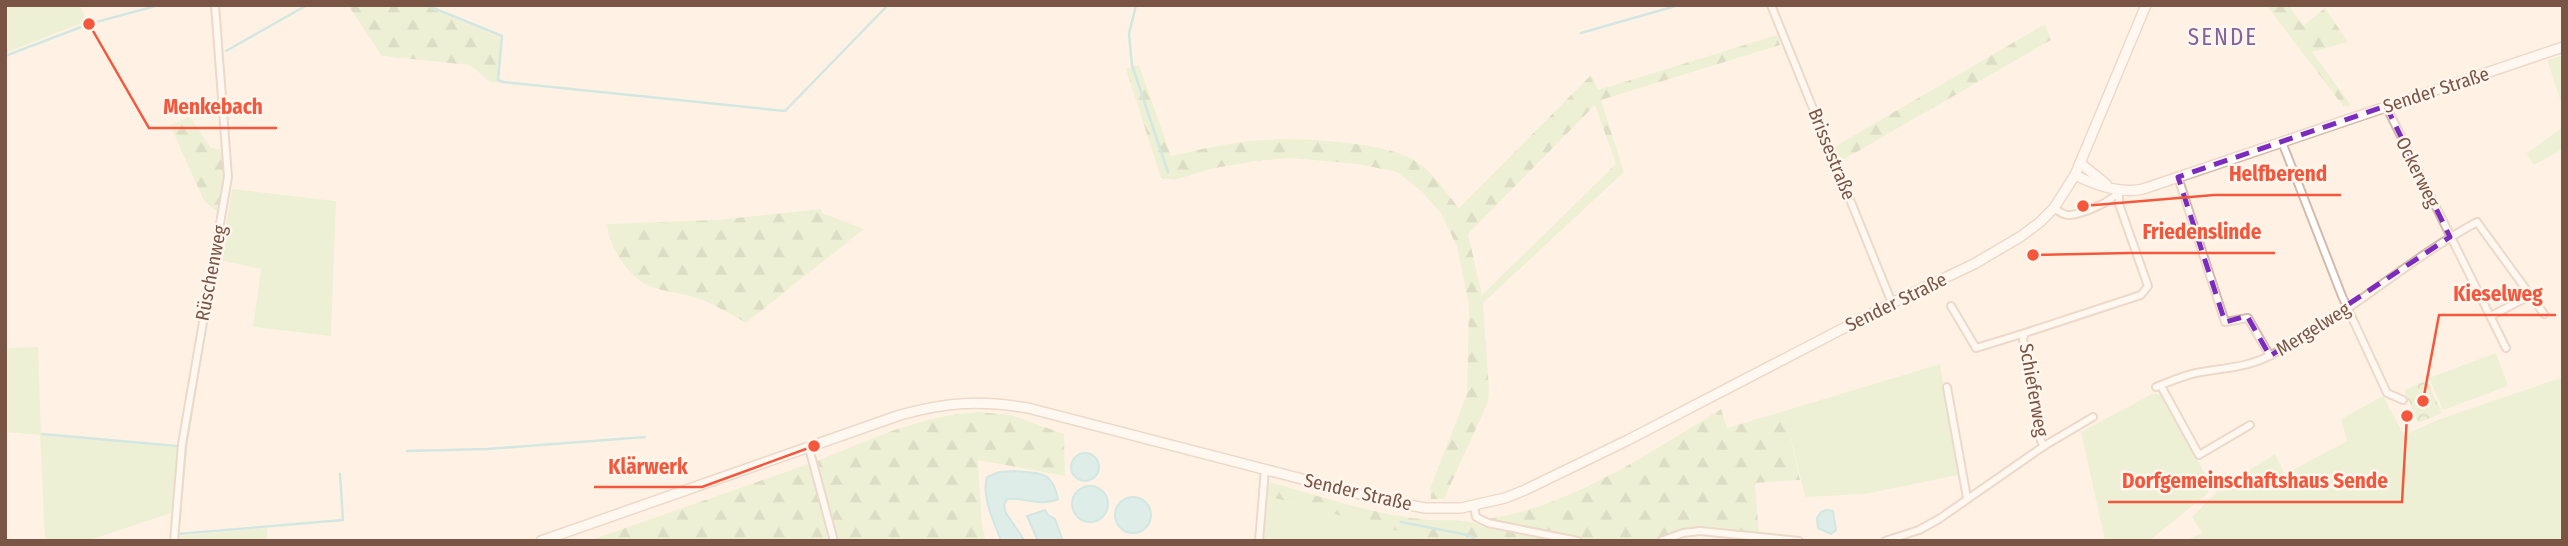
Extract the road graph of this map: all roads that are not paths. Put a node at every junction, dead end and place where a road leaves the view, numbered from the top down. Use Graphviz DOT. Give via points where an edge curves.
graph roads {
  1 [pos="215,5"];
  2 [pos="1771,5"];
  3 [pos="2146,5"];
  4 [pos="2563,47"];
  5 [pos="2386,106"];
  6 [pos="2282,142"];
  7 [pos="2080,163"];
  8 [pos="2075,175"];
  9 [pos="2178,177"];
  10 [pos="2114,189"];
  11 [pos="2054,208"];
  12 [pos="2450,237"];
  13 [pos="2530,295"];
  14 [pos="1892,303"];
  15 [pos="1951,306"];
  16 [pos="2348,307"];
  17 [pos="2544,313"];
  18 [pos="2491,316"];
  19 [pos="2025,333"];
  20 [pos="2505,348"];
  21 [pos="2270,356"];
  22 [pos="1947,387"];
  23 [pos="2403,400"];
  24 [pos="2093,417"];
  25 [pos="2250,425"];
  26 [pos="2044,446"];
  27 [pos="809,448"];
  28 [pos="1265,469"];
  29 [pos="1967,498"];
  30 [pos="1474,506"];
  31 [pos="174,541"];
  32 [pos="541,541"];
  33 [pos="834,541"];
  34 [pos="1259,541"];
  35 [pos="1578,541"];
  36 [pos="1661,541"];
  37 [pos="1800,541"];
  38 [pos="1885,541"];
  1 -- 31 [label="street, Rüschenweg" via="228,177 182,444"];
  2 -- 14 [label="street, Brissestraße"];
  3 -- 7 [label="main road"];
  4 -- 5 [label="main road, Sender Straße"];
  5 -- 6 [label="main road, Sender Straße"];
  5 -- 12 [label="street, Ockerweg"];
  6 -- 9 [label="main road, Sender Straße"];
  6 -- 16 [label="street"];
  7 -- 8 [label="main road"];
  7 -- 10 [label="main road"];
  8 -- 10 [label="main road, Sender Straße"];
  8 -- 11 [label="main road, Sender Straße"];
  9 -- 10 [label="main road, Sender Straße" via="2130,192"];
  9 -- 21 [label="street" via="2225,322 2248,318"];
  10 -- 11 [label="street" via="2109,202 2070,215"];
  10 -- 19 [label="street, Schieferweg" via="2147,290"];
  11 -- 14 [label="main road, Sender Straße" via="2020,237 1974,264"];
  12 -- 13 [label="street, Mergelweg" via="2477,222"];
  12 -- 16 [label="street, Mergelweg"];
  12 -- 18 [label="street"];
  13 -- 17 [label="street, Mergelweg"];
  13 -- 18 [label="street"];
  14 -- 30 [label="main road, Sender Straße" via="1566,470 1505,498"];
  15 -- 19 [label="street, Schieferweg" via="1976,348"];
  16 -- 21 [label="street, Mergelweg"];
  16 -- 23 [label="street" via="2387,393"];
  18 -- 20 [label="street"];
  19 -- 26 [label="street, Schieferweg"];
  21 -- 25 [label="street, Mergelweg" via="2158,386 2199,455"];
  22 -- 29 [label="street"];
  24 -- 26 [label="street"];
  26 -- 29 [label="street"];
  27 -- 28 [label="main road, Sender Straße" via="926,408 979,401 1028,408"];
  27 -- 32 [label="main road, Sender Straße"];
  27 -- 33 [label="street"];
  28 -- 30 [label="main road, Sender Straße" via="1425,508"];
  28 -- 34 [label="street"];
  29 -- 38 [label="street" via="1919,530"];
  30 -- 35 [label="street" via="1476,517 1488,523"];
  36 -- 37 [label="street" via="1700,531"];
}
